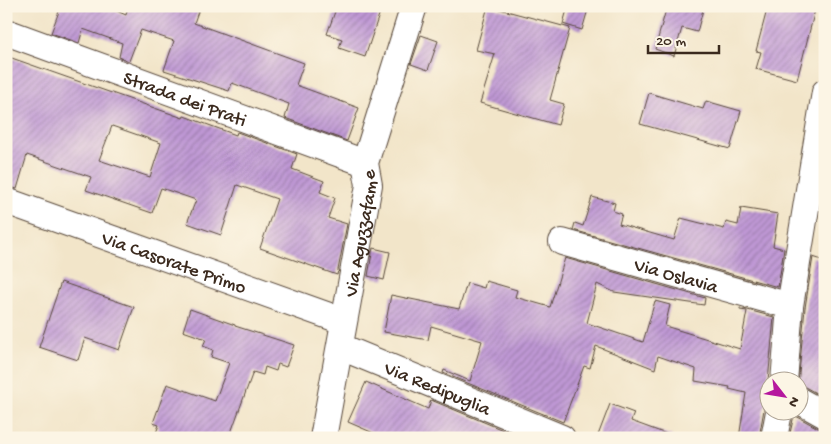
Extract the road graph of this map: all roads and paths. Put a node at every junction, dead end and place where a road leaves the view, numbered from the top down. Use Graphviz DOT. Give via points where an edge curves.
graph roads {
  1 [pos="414,6"];
  2 [pos="6,32"];
  3 [pos="825,92"];
  4 [pos="365,163"];
  5 [pos="6,201"];
  6 [pos="562,242"];
  7 [pos="790,306"];
  8 [pos="343,321"];
  9 [pos="341,347"];
  10 [pos="785,372"];
  11 [pos="808,406"];
  12 [pos="825,415"];
  13 [pos="777,422"];
  14 [pos="323,438"];
  15 [pos="562,438"];
  16 [pos="774,438"];
  1 -- 4 [label="street, Via Aguzzafame"];
  2 -- 4 [label="street, Strada dei Prati"];
  3 -- 7 [label="street"];
  4 -- 8 [label="street, Via Aguzzafame" via="369,186"];
  5 -- 8 [label="street, Via Casorate Primo"];
  6 -- 7 [label="street, Via Oslavia"];
  7 -- 10 [label="street"];
  8 -- 9 [label="street, Via Aguzzafame"];
  9 -- 14 [label="street, Via Aguzzafame"];
  9 -- 15 [label="street, Via Redipuglia"];
  11 -- 12 [label="street"];
  13 -- 16 [label="street"];
}
